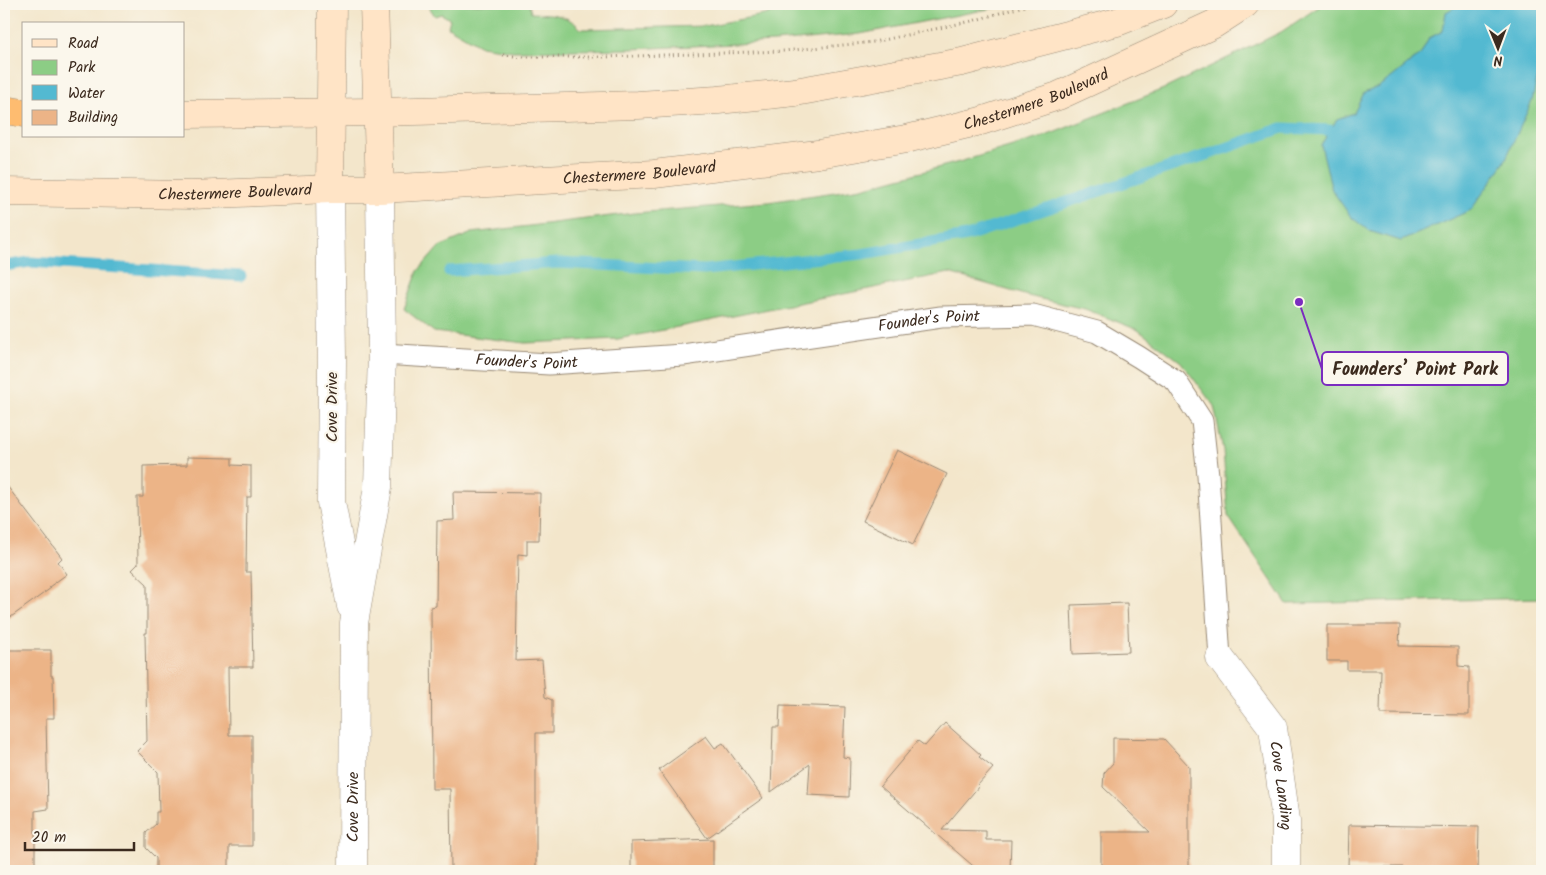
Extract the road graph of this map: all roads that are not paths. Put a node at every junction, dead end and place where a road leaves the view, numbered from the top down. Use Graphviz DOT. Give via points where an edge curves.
graph roads {
  1 [pos="332,4"];
  2 [pos="374,4"];
  3 [pos="1163,4"];
  4 [pos="1245,4"];
  5 [pos="4,110"];
  6 [pos="378,112"];
  7 [pos="331,113"];
  8 [pos="22,114"];
  9 [pos="22,114"];
  10 [pos="185,114"];
  11 [pos="4,115"];
  12 [pos="330,189"];
  13 [pos="380,189"];
  14 [pos="4,192"];
  15 [pos="382,354"];
  16 [pos="354,622"];
  17 [pos="1220,658"];
  18 [pos="353,871"];
  19 [pos="1286,871"];
  1 -- 7 [label="main road"];
  2 -- 6 [label="main road"];
  3 -- 6 [label="main road" via="1116,22 962,62 795,92 638,105"];
  4 -- 13 [label="main road, Chestermere Boulevard" via="1214,24 1058,96 981,121 906,139 818,154 654,174"];
  5 -- 8 [label="highway"];
  6 -- 7 [label="main road"];
  6 -- 13 [label="main road"];
  7 -- 10 [label="main road"];
  7 -- 12 [label="main road"];
  9 -- 11 [label="main road"];
  12 -- 13 [label="main road, Chestermere Boulevard"];
  12 -- 14 [label="main road, Chestermere Boulevard" via="191,194"];
  12 -- 16 [label="street, Cove Drive" via="331,502"];
  13 -- 15 [label="street, Cove Drive"];
  15 -- 16 [label="street, Cove Drive" via="378,487"];
  15 -- 17 [label="lane, Founder's Point" via="549,364 683,355 941,317 1033,315 1097,332 1176,381 1202,421"];
  16 -- 18 [label="street, Cove Drive"];
  17 -- 19 [label="street, Cove Landing" via="1273,728 1286,820"];
}
